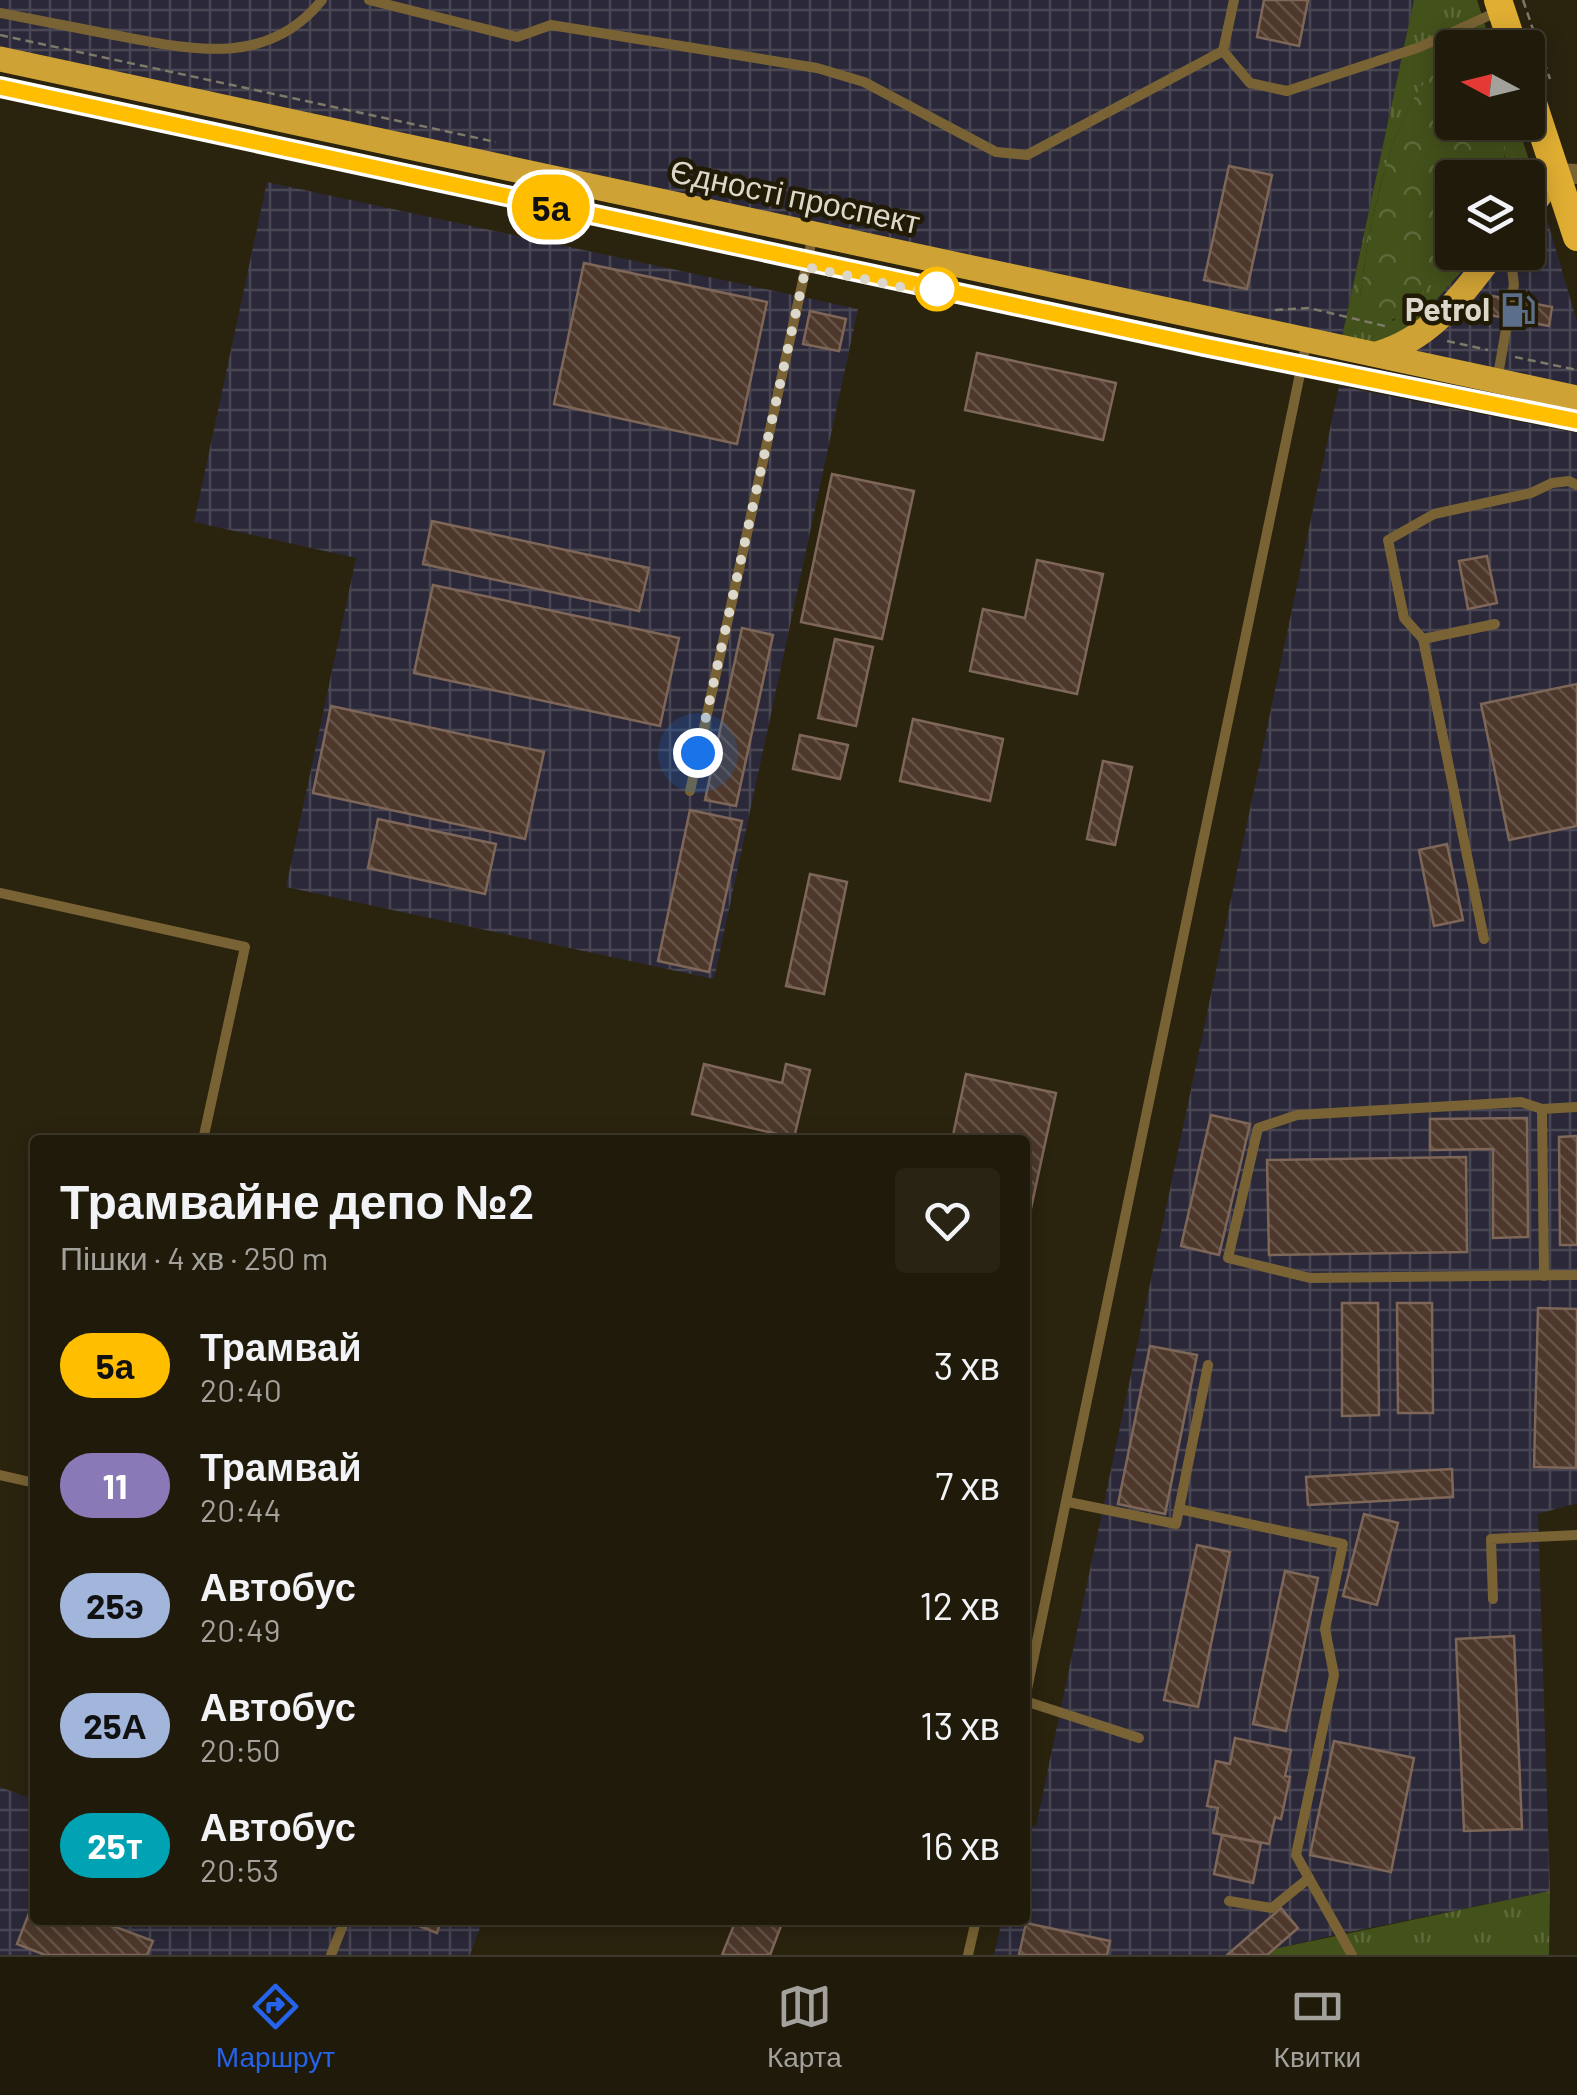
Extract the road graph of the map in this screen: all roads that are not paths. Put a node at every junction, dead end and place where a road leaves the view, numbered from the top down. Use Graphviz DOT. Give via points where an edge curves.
graph roads {
  1 [pos="322,0"];
  2 [pos="369,0"];
  3 [pos="1234,0"];
  4 [pos="1500,5"];
  5 [pos="0,13"];
  6 [pos="1508,30"];
  7 [pos="1223,51"];
  8 [pos="0,59"];
  9 [pos="1545,126"];
  10 [pos="1566,174"];
  11 [pos="1545,194"];
  12 [pos="813,233"];
  13 [pos="1577,237"];
  14 [pos="1480,270"];
  15 [pos="1512,270"];
  16 [pos="1511,299"];
  17 [pos="1508,318"];
  18 [pos="1307,340"];
  19 [pos="1377,354"];
  20 [pos="1497,381"];
  21 [pos="1577,398"];
  22 [pos="1577,485"];
  23 [pos="1495,624"];
  24 [pos="1422,639"];
  25 [pos="690,791"];
  26 [pos="0,893"];
  27 [pos="1484,939"];
  28 [pos="1577,1107"];
  29 [pos="1542,1109"];
  30 [pos="204,1135"];
  31 [pos="1577,1275"];
  32 [pos="1544,1276"];
  33 [pos="1208,1365"];
  34 [pos="0,1475"];
  35 [pos="30,1481"];
  36 [pos="1068,1502"];
  37 [pos="1179,1510"];
  38 [pos="1577,1535"];
  39 [pos="1493,1599"];
  40 [pos="1030,1677"];
  41 [pos="1030,1702"];
  42 [pos="1138,1738"];
  43 [pos="1309,1878"];
  44 [pos="1230,1901"];
  45 [pos="342,1925"];
  46 [pos="975,1925"];
  47 [pos="331,1955"];
  48 [pos="968,1955"];
  49 [pos="1352,1955"];
  1 -- 5 [label="lane" via="278,35 242,49 196,50"];
  2 -- 7 [label="lane" via="516,38 551,25 817,68 864,82 996,152 1027,155"];
  3 -- 7 [label="lane"];
  4 -- 6 [label="highway"];
  4 -- 7 [label="lane" via="1420,47 1288,90 1250,83"];
  8 -- 12 [label="main road, Єдності проспект"];
  9 -- 10 [label="highway"];
  10 -- 11 [label="main road"];
  10 -- 13 [label="highway"];
  12 -- 18 [label="main road, Єдності проспект"];
  12 -- 25 [label="lane"];
  14 -- 19 [label="main road" via="1422,335"];
  15 -- 16 [label="lane"];
  17 -- 20 [label="lane"];
  18 -- 19 [label="main road, Єдності проспект"];
  18 -- 36 [label="lane"];
  19 -- 20 [label="main road, Єдності проспект"];
  20 -- 21 [label="main road, Єдності проспект"];
  22 -- 24 [label="lane" via="1552,483 1434,514 1388,540 1404,618"];
  23 -- 24 [label="lane"];
  24 -- 27 [label="lane"];
  26 -- 30 [label="lane" via="245,947"];
  28 -- 29 [label="lane"];
  29 -- 32 [label="lane"];
  29 -- 32 [label="lane" via="1521,1102 1298,1115 1258,1128 1228,1258 1310,1278"];
  31 -- 32 [label="lane"];
  33 -- 37 [label="lane"];
  34 -- 35 [label="lane"];
  36 -- 37 [label="lane" via="1176,1524"];
  36 -- 40 [label="lane"];
  37 -- 43 [label="lane" via="1343,1544 1325,1630 1334,1674 1296,1856"];
  38 -- 39 [label="lane" via="1491,1539"];
  41 -- 42 [label="lane"];
  43 -- 44 [label="lane" via="1272,1908"];
  43 -- 49 [label="lane"];
  45 -- 47 [label="lane"];
  46 -- 48 [label="lane"];
}
